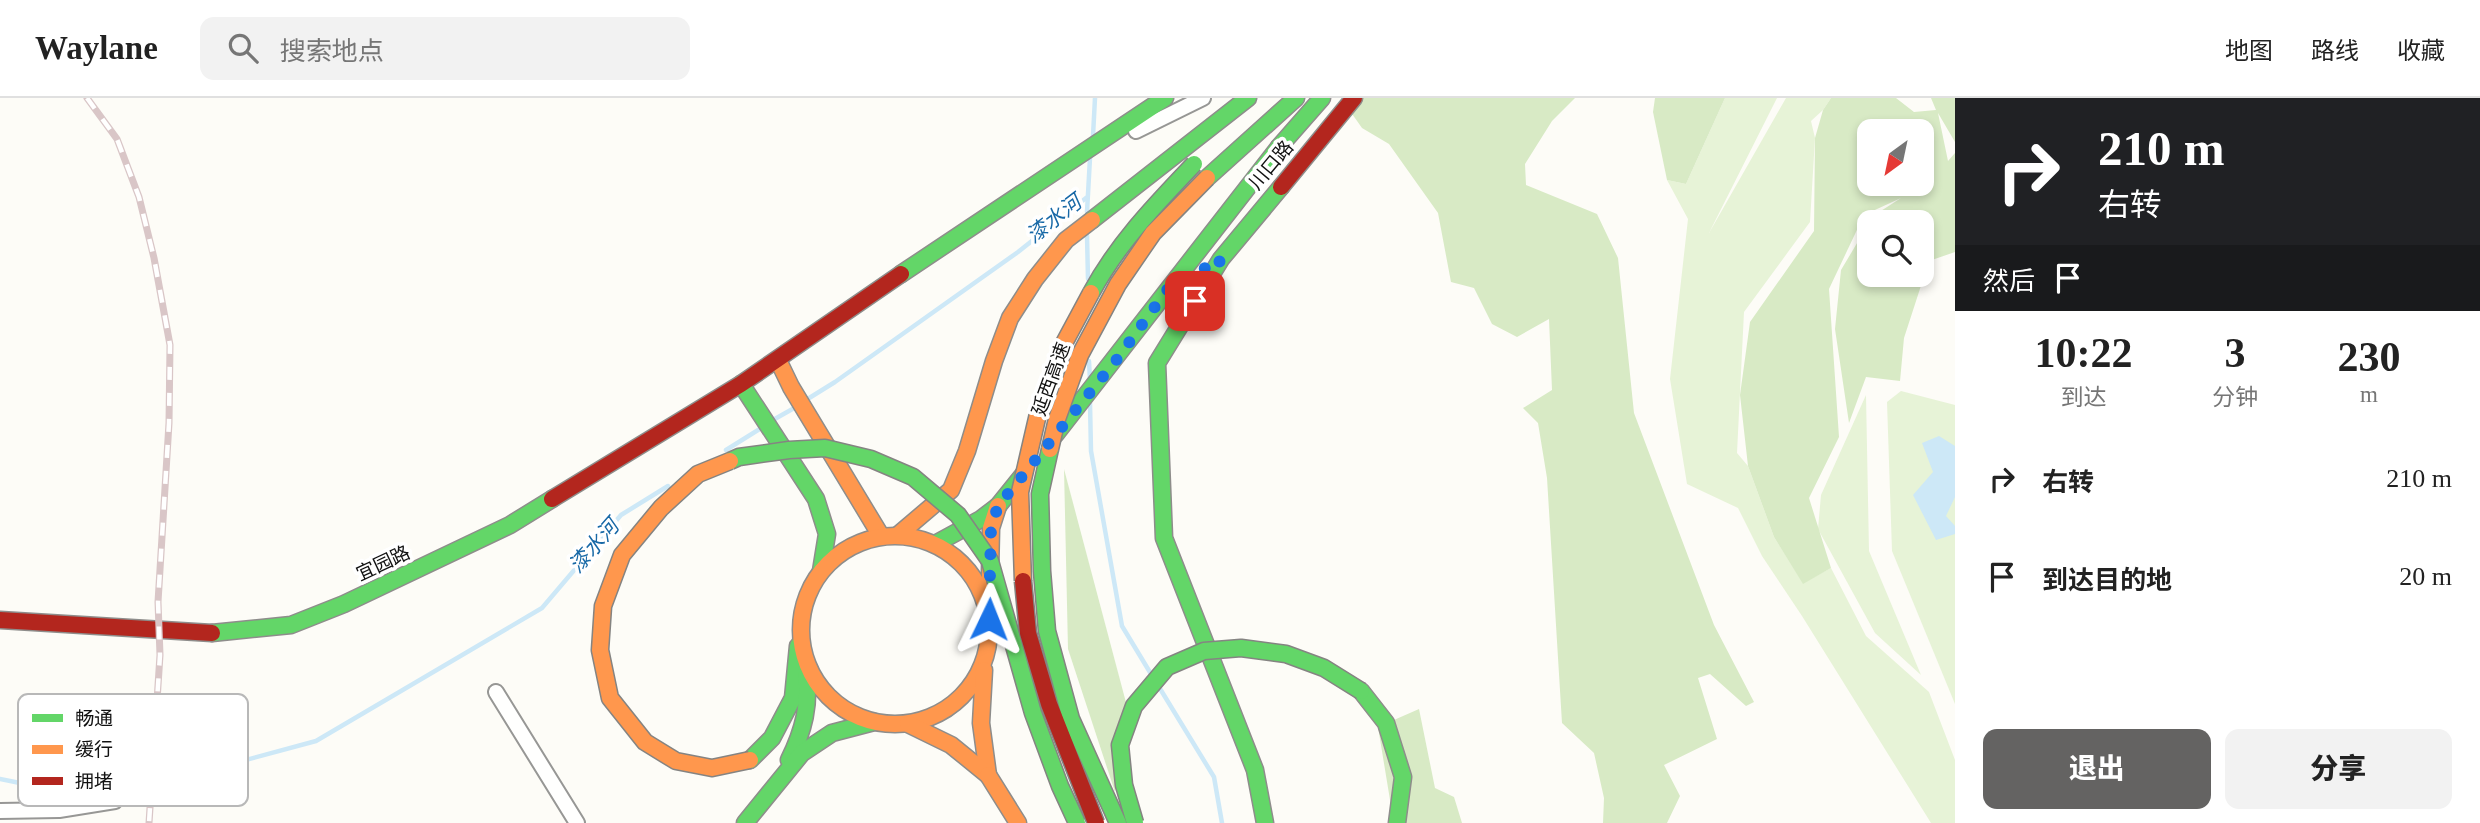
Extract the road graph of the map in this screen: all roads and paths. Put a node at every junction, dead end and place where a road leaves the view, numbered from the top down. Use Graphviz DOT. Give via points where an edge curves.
graph roads {
  1 [pos="1165,98"];
  2 [pos="1185,98"];
  3 [pos="1203,98"];
  4 [pos="1248,98"];
  5 [pos="1267,98"];
  6 [pos="1296,98"];
  7 [pos="1322,98"];
  8 [pos="1354,98"];
  9 [pos="1136,131"];
  10 [pos="1222,139"];
  11 [pos="1198,160"];
  12 [pos="1221,259"];
  13 [pos="1167,290"];
  14 [pos="830,328"];
  15 [pos="778,360"];
  16 [pos="741,384"];
  17 [pos="998,506"];
  18 [pos="889,536"];
  19 [pos="935,544"];
  20 [pos="821,571"];
  21 [pos="801,616"];
  22 [pos="989,619"];
  23 [pos="0,620"];
  24 [pos="985,657"];
  25 [pos="805,658"];
  26 [pos="496,692"];
  27 [pos="874,722"];
  28 [pos="908,724"];
  29 [pos="988,775"];
  30 [pos="779,781"];
  31 [pos="88,806"];
  32 [pos="0,811"];
  33 [pos="577,823"];
  34 [pos="745,823"];
  35 [pos="1018,823"];
  36 [pos="1077,823"];
  37 [pos="1096,823"];
  38 [pos="1118,823"];
  39 [pos="1135,823"];
  40 [pos="1265,823"];
  41 [pos="1398,823"];
  1 -- 14 [label="main road"];
  2 -- 9 [label="main road"];
  3 -- 9 [label="street"];
  4 -- 18 [label="main road" via="1066,240 1010,318 951,491"];
  5 -- 10 [label="main road"];
  6 -- 38 [label="main road, 延西高速, bridge" via="1153,233 1118,284 1080,355 1057,419 1040,494 1047,631 1071,719"];
  7 -- 13 [label="main road" via="1217,222"];
  8 -- 12 [label="main road, 川口路"];
  9 -- 14 [label="main road"];
  11 -- 37 [label="main road, 延西高速, bridge" via="1139,221 1102,273 1062,347 1038,414 1020,492 1028,633 1049,704"];
  12 -- 13 [label="main road"];
  12 -- 40 [label="main road" via="1157,363 1164,538 1255,770"];
  13 -- 17 [label="main road"];
  14 -- 15 [label="main road, 宜园路"];
  15 -- 16 [label="main road, 宜园路"];
  15 -- 18 [label="main road" via="854,489"];
  16 -- 20 [label="main road" via="816,499 827,534"];
  16 -- 23 [label="main road, 宜园路" via="510,525 291,625 208,633"];
  17 -- 19 [label="main road"];
  17 -- 22 [label="main road" via="991,528"];
  18 -- 19 [label="main road"];
  18 -- 20 [label="main road" via="858,543"];
  19 -- 22 [label="main road" via="961,562 980,588"];
  20 -- 21 [label="main road"];
  21 -- 25 [label="main road"];
  21 -- 36 [label="main road, bridge" via="793,698 772,738 750,760 712,768 676,761 645,742 610,698 600,650 603,606 622,555 660,508 698,474 739,457 825,449 871,459 913,477 957,515 990,561 1033,713"];
  22 -- 24 [label="main road"];
  24 -- 28 [label="main road" via="974,682 957,702"];
  24 -- 29 [label="main road" via="979,708"];
  25 -- 27 [label="main road" via="831,699"];
  25 -- 30 [label="main road" via="810,698 806,726"];
  26 -- 33 [label="street"];
  27 -- 28 [label="main road"];
  27 -- 30 [label="main road" via="832,733 802,753"];
  28 -- 29 [label="main road" via="960,750"];
  29 -- 35 [label="main road"];
  30 -- 34 [label="main road"];
  31 -- 32 [label="street"];
  39 -- 41 [label="main road, bridge" via="1124,785 1120,745 1134,706 1167,667 1204,651 1241,649 1286,654 1324,668 1361,691 1386,723 1403,777"];
}
